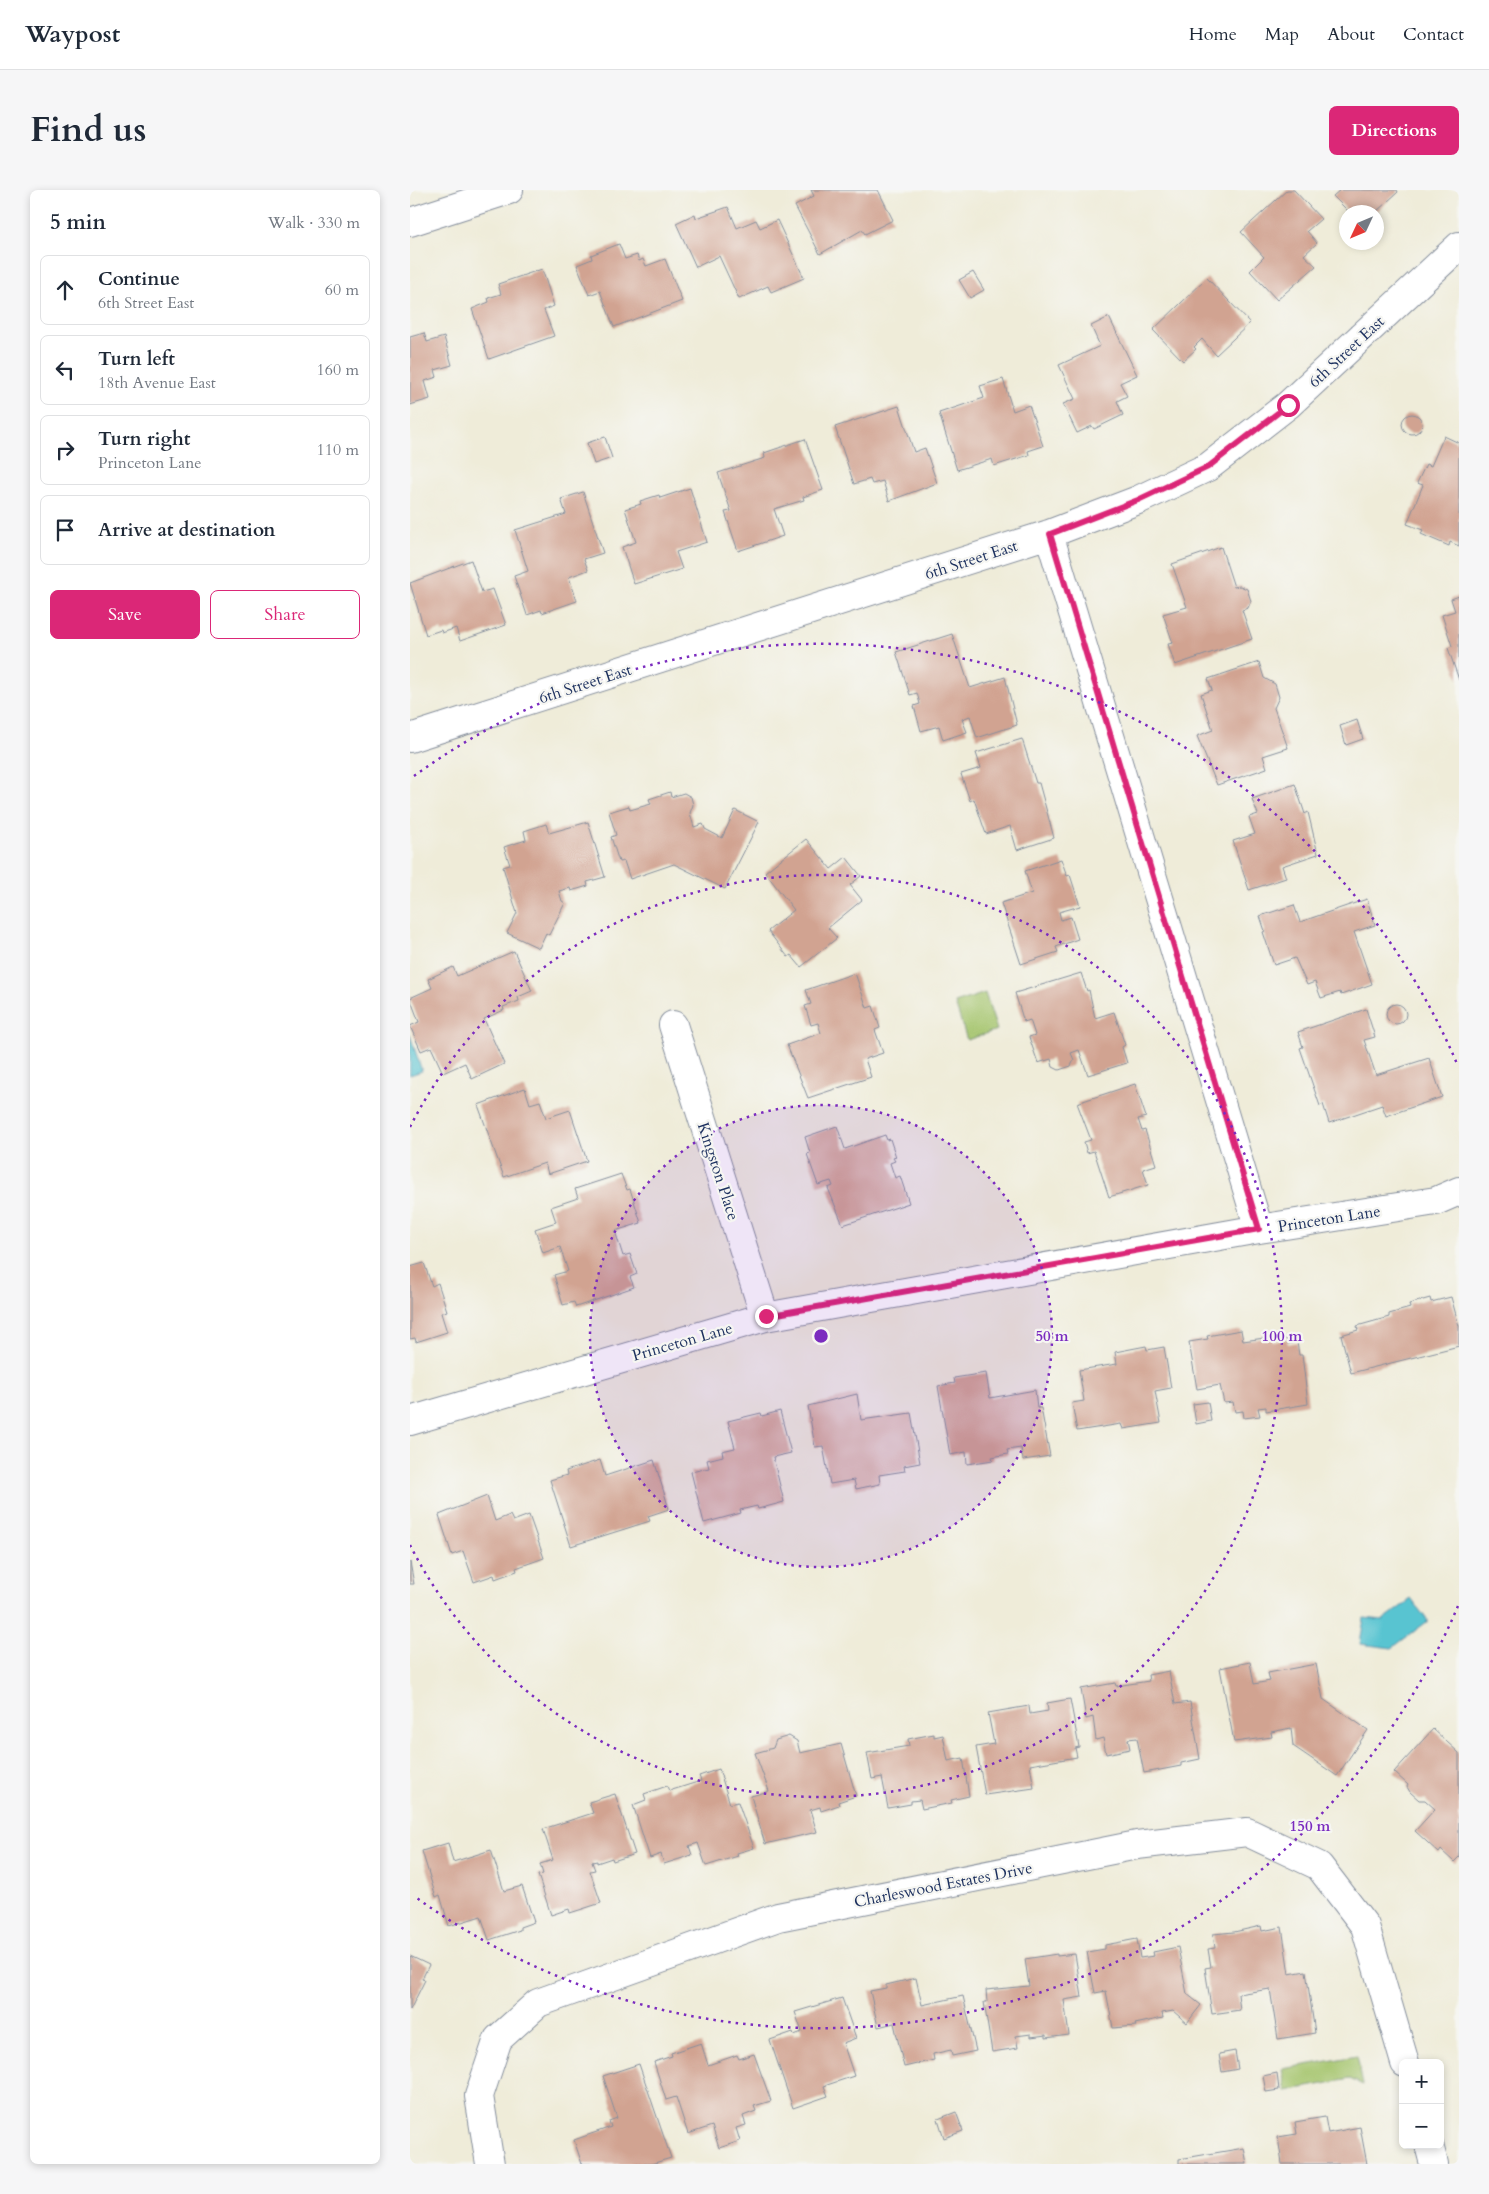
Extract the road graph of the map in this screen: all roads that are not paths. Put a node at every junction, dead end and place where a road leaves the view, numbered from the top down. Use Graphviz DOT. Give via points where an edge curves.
graph roads {
  1 [pos="509,190"];
  2 [pos="410,222"];
  3 [pos="1459,246"];
  4 [pos="1050,534"];
  5 [pos="410,738"];
  6 [pos="673,1025"];
  7 [pos="1459,1191"];
  8 [pos="1259,1229"];
  9 [pos="766,1316"];
  10 [pos="410,1421"];
  11 [pos="1404,2059"];
  12 [pos="1429,2149"];
  13 [pos="490,2164"];
  14 [pos="1434,2164"];
  1 -- 2 [label="street"];
  3 -- 4 [label="street, 6th Street East" via="1288,405 1208,467 1138,500"];
  4 -- 5 [label="street, 6th Street East"];
  4 -- 8 [label="street"];
  6 -- 9 [label="street, Kingston Place"];
  7 -- 8 [label="street, Princeton Lane" via="1436,1201"];
  8 -- 9 [label="street, Princeton Lane"];
  9 -- 10 [label="street, Princeton Lane"];
  11 -- 13 [label="street, Charleswood Estates Drive" via="1365,1926 1319,1866 1247,1832 1238,1833 1137,1845 778,1917 538,2003 498,2039 479,2096"];
  12 -- 14 [label="street"];
}
